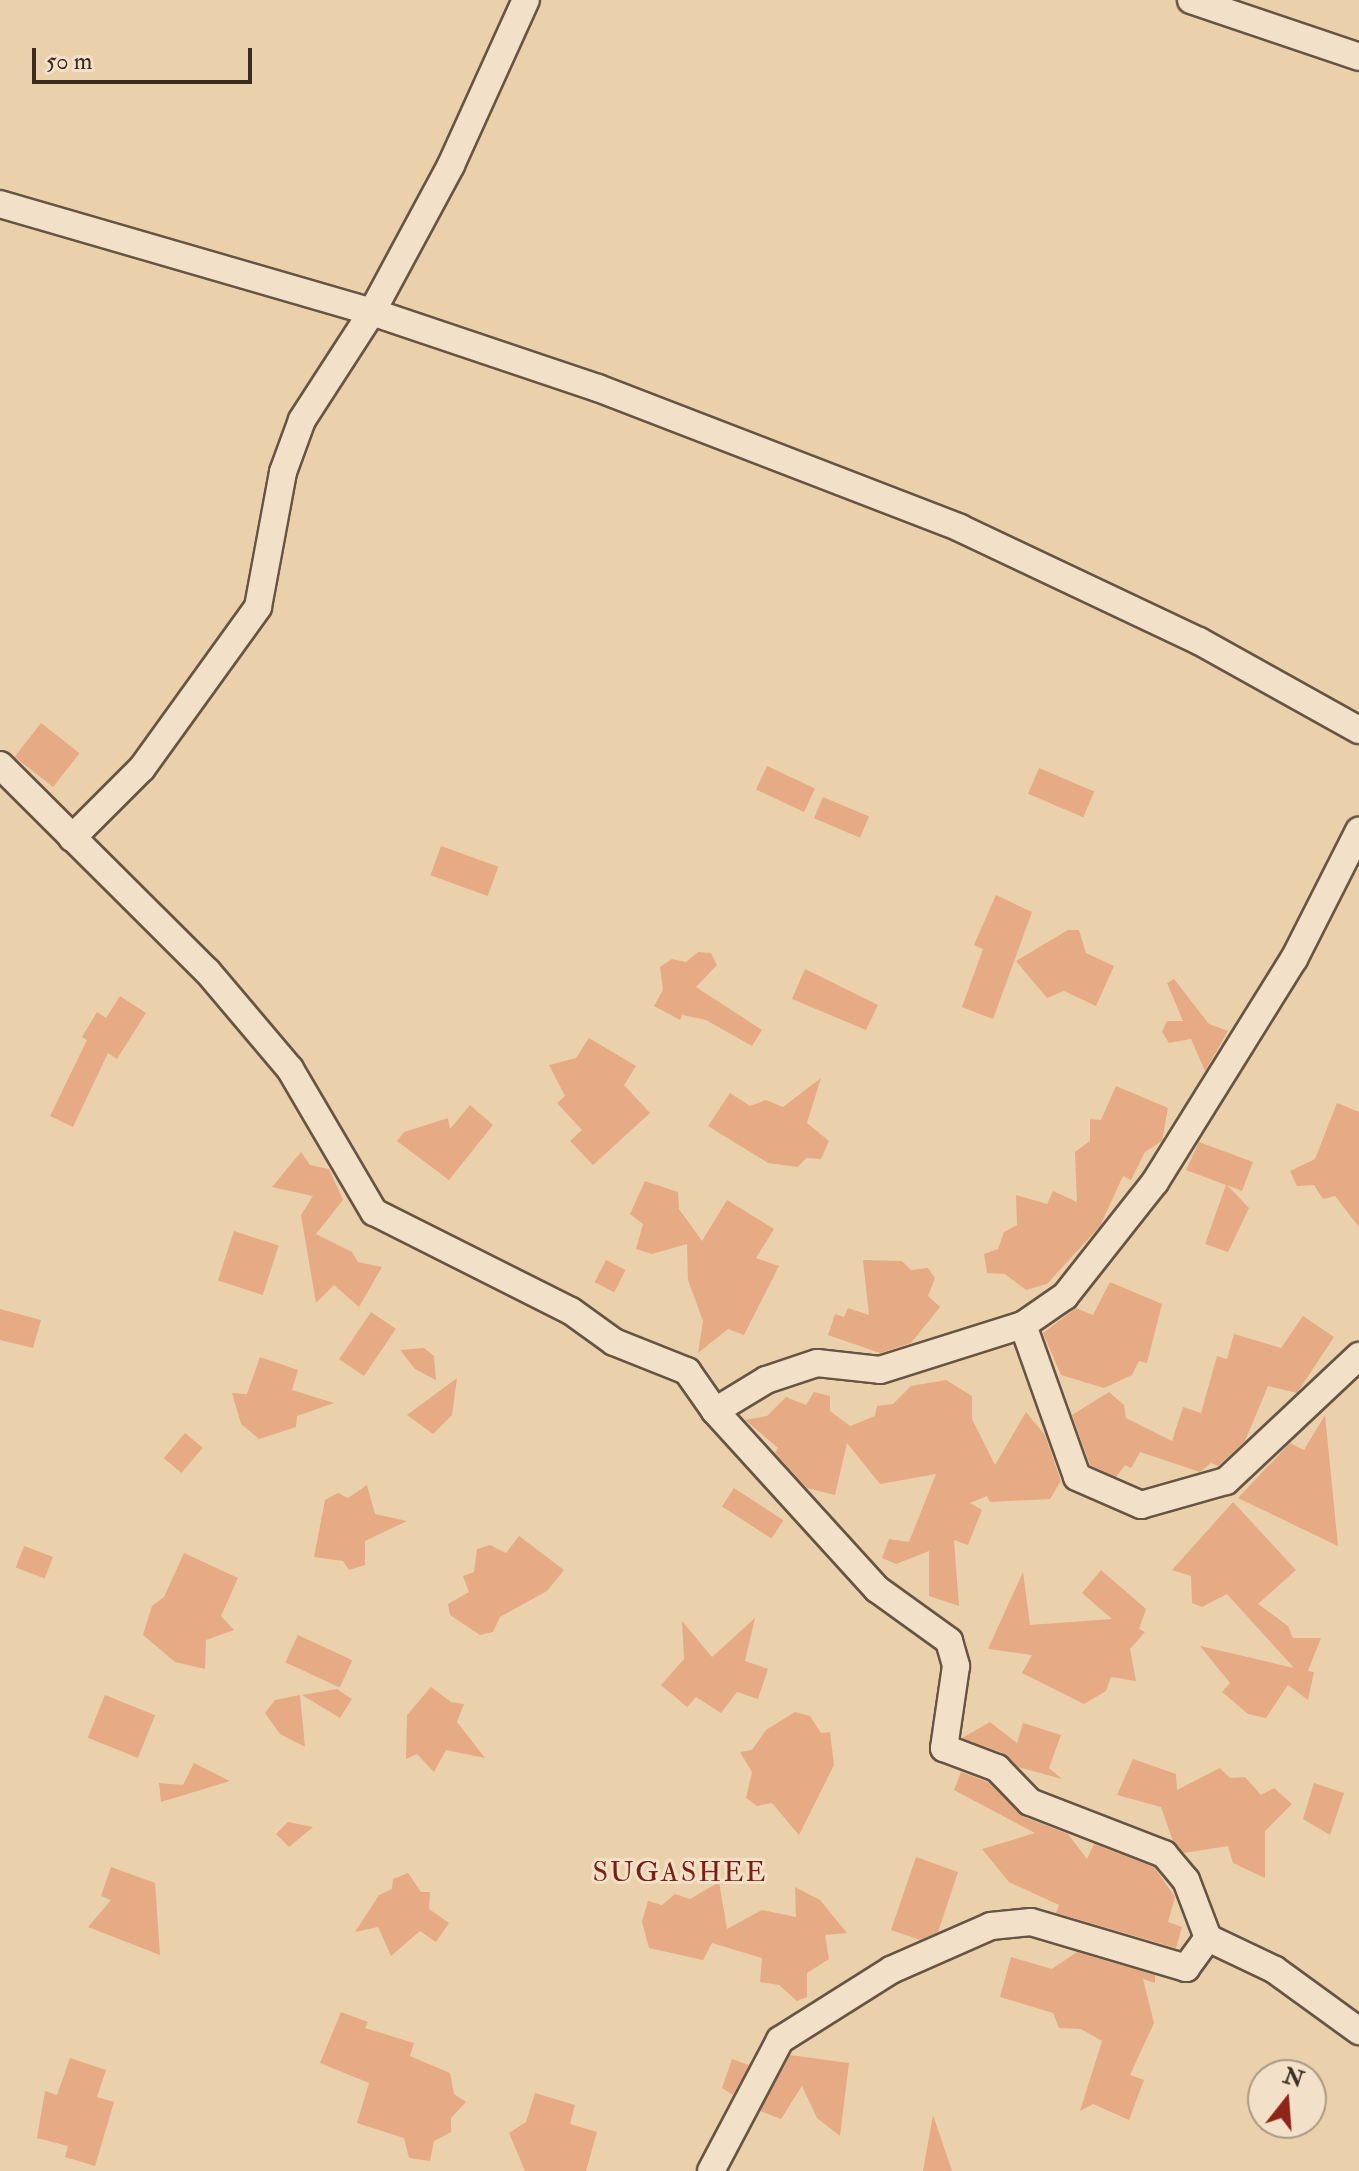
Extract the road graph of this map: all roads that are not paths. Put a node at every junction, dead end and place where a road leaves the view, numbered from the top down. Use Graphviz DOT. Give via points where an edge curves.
graph roads {
  1 [pos="526,0"];
  2 [pos="1191,0"];
  3 [pos="1359,57"];
  4 [pos="0,204"];
  5 [pos="372,312"];
  6 [pos="1359,730"];
  7 [pos="0,765"];
  8 [pos="1359,831"];
  9 [pos="72,838"];
  10 [pos="1023,1325"];
  11 [pos="1359,1356"];
  12 [pos="715,1411"];
  13 [pos="1208,1938"];
  14 [pos="1359,2031"];
  15 [pos="711,2171"];
  1 -- 5 [label="street" via="451,165"];
  2 -- 3 [label="street"];
  4 -- 5 [label="street"];
  5 -- 6 [label="street" via="598,388 960,528 1199,641"];
  5 -- 9 [label="street" via="302,420 283,472 258,607 142,768"];
  7 -- 9 [label="street"];
  8 -- 10 [label="street" via="1294,959 1155,1182 1091,1267"];
  9 -- 12 [label="street" via="208,972 290,1069 374,1212 571,1311 614,1342 687,1371"];
  10 -- 11 [label="street" via="1077,1477 1141,1505 1226,1481"];
  10 -- 12 [label="street" via="880,1370 817,1363 766,1380"];
  12 -- 13 [label="street" via="877,1589 949,1641 956,1666 944,1748 997,1768 1030,1802 1133,1837 1164,1854 1186,1880"];
  13 -- 14 [label="street" via="1275,1970"];
  13 -- 15 [label="street" via="1186,1968 1031,1922 991,1926 948,1940 780,2040"];
}
